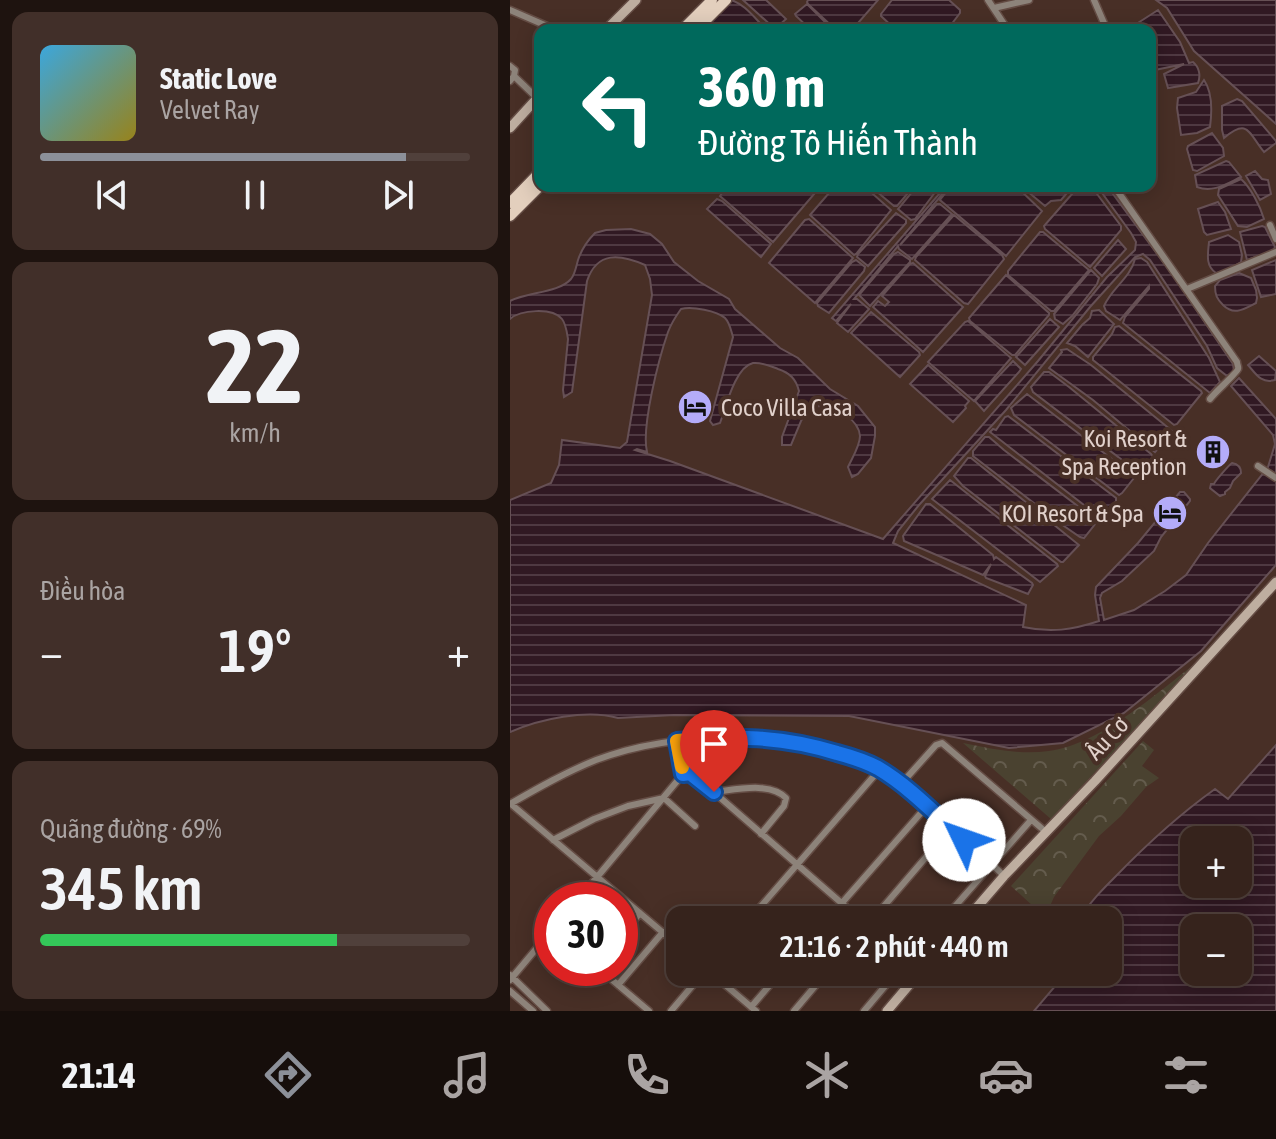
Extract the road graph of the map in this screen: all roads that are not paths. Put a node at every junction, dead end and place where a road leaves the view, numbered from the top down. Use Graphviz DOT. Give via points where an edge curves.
graph roads {
  1 [pos="636,0"];
  2 [pos="712,0"];
  3 [pos="726,0"];
  4 [pos="988,0"];
  5 [pos="1029,0"];
  6 [pos="1094,0"];
  7 [pos="994,8"];
  8 [pos="510,10"];
  9 [pos="542,24"];
  10 [pos="612,24"];
  11 [pos="688,24"];
  12 [pos="702,24"];
  13 [pos="1004,24"];
  14 [pos="1104,24"];
  15 [pos="510,66"];
  16 [pos="512,78"];
  17 [pos="534,93"];
  18 [pos="534,102"];
  19 [pos="512,123"];
  20 [pos="534,178"];
  21 [pos="534,192"];
  22 [pos="1118,192"];
  23 [pos="510,203"];
  24 [pos="510,216"];
  25 [pos="1270,225"];
  26 [pos="1276,239"];
  27 [pos="1276,252"];
  28 [pos="1187,289"];
  29 [pos="1210,399"];
  30 [pos="1258,466"];
  31 [pos="1276,478"];
  32 [pos="1276,582"];
  33 [pos="686,740"];
  34 [pos="677,741"];
  35 [pos="880,769"];
  36 [pos="687,774"];
  37 [pos="901,784"];
  38 [pos="714,792"];
  39 [pos="664,798"];
  40 [pos="510,804"];
  41 [pos="927,806"];
  42 [pos="1031,820"];
  43 [pos="695,826"];
  44 [pos="951,828"];
  45 [pos="1046,832"];
  46 [pos="761,834"];
  47 [pos="553,840"];
  48 [pos="992,864"];
  49 [pos="797,865"];
  50 [pos="1004,876"];
  51 [pos="598,878"];
  52 [pos="594,882"];
  53 [pos="841,903"];
  54 [pos="761,906"];
  55 [pos="839,906"];
  56 [pos="845,906"];
  57 [pos="884,906"];
  58 [pos="955,906"];
  59 [pos="978,906"];
  60 [pos="640,913"];
  61 [pos="638,915"];
  62 [pos="663,932"];
  63 [pos="666,935"];
  64 [pos="534,950"];
  65 [pos="638,961"];
  66 [pos="510,977"];
  67 [pos="619,986"];
  68 [pos="694,986"];
  69 [pos="724,986"];
  70 [pos="770,986"];
  71 [pos="815,986"];
  72 [pos="885,986"];
  73 [pos="908,986"];
  74 [pos="510,991"];
  75 [pos="753,1009"];
  76 [pos="533,1011"];
  77 [pos="547,1011"];
  78 [pos="649,1011"];
  79 [pos="671,1011"];
  80 [pos="794,1011"];
  81 [pos="864,1011"];
  82 [pos="887,1011"];
  1 -- 10 [label="main road"];
  2 -- 11 [label="main road"];
  3 -- 12 [label="main road"];
  4 -- 7 [label="street"];
  5 -- 7 [label="street"];
  6 -- 14 [label="street"];
  7 -- 13 [label="street"];
  8 -- 9 [label="street"];
  15 -- 16 [label="street" via="515,70"];
  16 -- 17 [label="street"];
  18 -- 19 [label="main road"];
  20 -- 23 [label="main road"];
  21 -- 24 [label="main road"];
  22 -- 28 [label="street"];
  25 -- 26 [label="street"];
  27 -- 28 [label="street"];
  28 -- 29 [label="street" via="1239,368"];
  30 -- 31 [label="street"];
  32 -- 45 [label="main road, Âu Cơ"];
  33 -- 34 [label="street"];
  33 -- 35 [label="street" via="776,739 820,747"];
  33 -- 36 [label="street"];
  34 -- 36 [label="street"];
  34 -- 40 [label="street" via="599,759"];
  35 -- 37 [label="street"];
  35 -- 49 [label="street"];
  36 -- 38 [label="street"];
  36 -- 39 [label="street"];
  37 -- 41 [label="street"];
  37 -- 42 [label="street" via="942,743"];
  38 -- 46 [label="street"];
  38 -- 46 [label="street" via="781,792 784,806"];
  39 -- 43 [label="street"];
  39 -- 47 [label="street" via="628,806"];
  39 -- 51 [label="street"];
  40 -- 47 [label="street"];
  41 -- 44 [label="street"];
  41 -- 53 [label="street"];
  42 -- 45 [label="street"];
  42 -- 48 [label="street"];
  44 -- 48 [label="street"];
  44 -- 57 [label="street"];
  45 -- 50 [label="main road, Âu Cơ"];
  46 -- 49 [label="street"];
  47 -- 51 [label="street"];
  48 -- 50 [label="street"];
  48 -- 58 [label="street"];
  49 -- 53 [label="street"];
  49 -- 54 [label="street"];
  50 -- 59 [label="main road, Âu Cơ"];
  51 -- 52 [label="street"];
  51 -- 60 [label="street"];
  53 -- 55 [label="street"];
  53 -- 56 [label="street"];
  60 -- 61 [label="street"];
  60 -- 62 [label="street"];
  62 -- 63 [label="street"];
  62 -- 65 [label="street"];
  64 -- 66 [label="street"];
  66 -- 77 [label="street"];
  67 -- 78 [label="street"];
  68 -- 79 [label="street"];
  69 -- 75 [label="street"];
  70 -- 75 [label="street"];
  71 -- 80 [label="street"];
  72 -- 81 [label="street"];
  73 -- 82 [label="main road"];
  74 -- 76 [label="street"];
}
